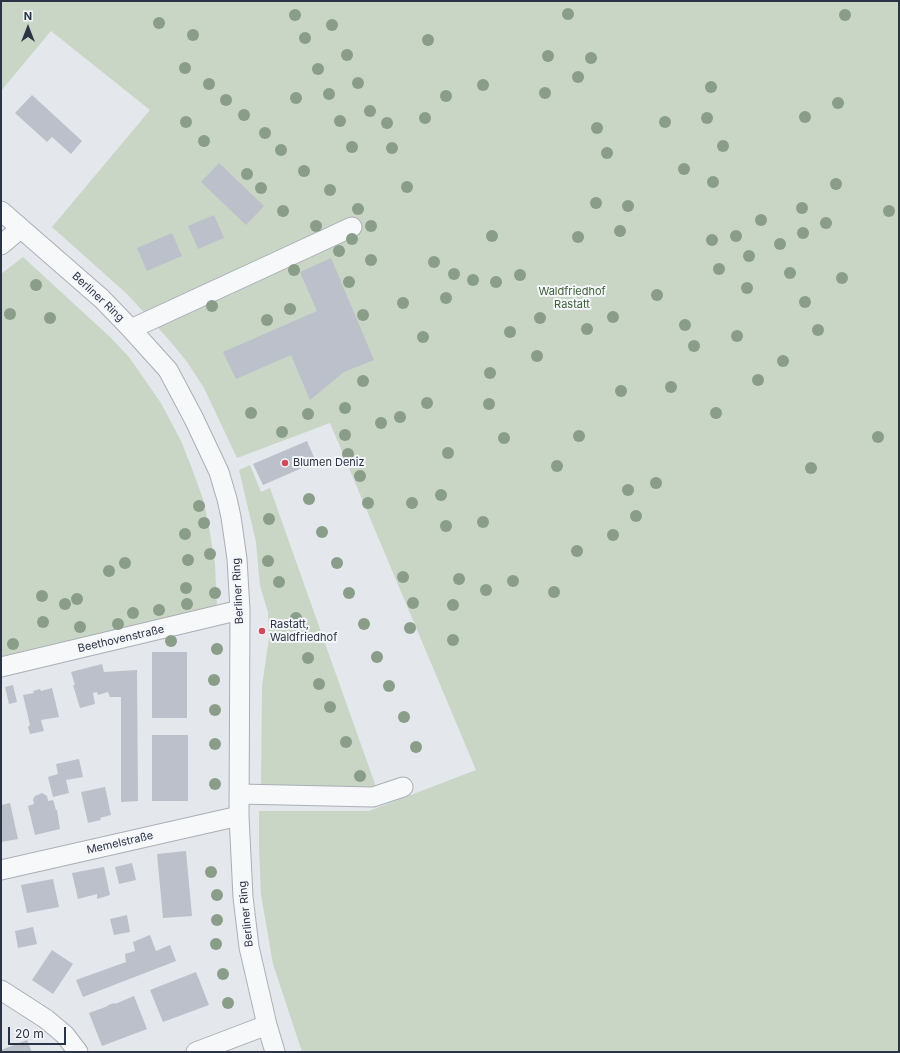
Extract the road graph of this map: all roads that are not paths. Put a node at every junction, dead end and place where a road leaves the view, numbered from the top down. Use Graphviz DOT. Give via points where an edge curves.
graph roads {
  1 [pos="1,211"];
  2 [pos="352,227"];
  3 [pos="20,228"];
  4 [pos="1,245"];
  5 [pos="131,328"];
  6 [pos="240,610"];
  7 [pos="1,668"];
  8 [pos="403,787"];
  9 [pos="239,794"];
  10 [pos="239,816"];
  11 [pos="1,870"];
  12 [pos="1,990"];
  13 [pos="267,1025"];
  14 [pos="78,1052"];
  15 [pos="196,1052"];
  16 [pos="276,1052"];
  1 -- 3 [label="street, Berliner Ring"];
  2 -- 5 [label="street"];
  3 -- 4 [label="street"];
  3 -- 5 [label="street, Berliner Ring" via="102,299"];
  5 -- 6 [label="street, Berliner Ring" via="168,370 219,472 231,517"];
  6 -- 7 [label="street, Beethovenstraße"];
  6 -- 9 [label="street, Berliner Ring"];
  8 -- 9 [label="street" via="373,797"];
  9 -- 10 [label="street, Berliner Ring"];
  10 -- 11 [label="street, Memelstraße"];
  10 -- 13 [label="street, Berliner Ring" via="243,897 250,947"];
  12 -- 14 [label="street" via="46,1019 65,1035"];
  13 -- 15 [label="street"];
  13 -- 16 [label="street, Berliner Ring"];
}
